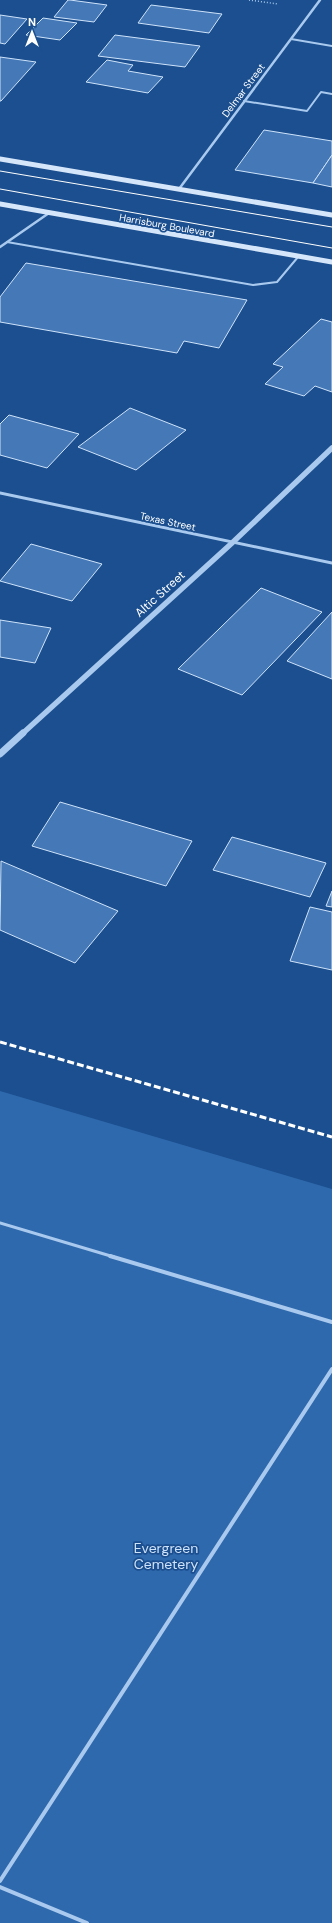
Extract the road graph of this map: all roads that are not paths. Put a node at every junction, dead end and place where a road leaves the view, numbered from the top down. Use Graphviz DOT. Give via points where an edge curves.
graph roads {
  1 [pos="320,0"];
  2 [pos="290,39"];
  3 [pos="332,46"];
  4 [pos="332,94"];
  5 [pos="244,101"];
  6 [pos="0,159"];
  7 [pos="179,189"];
  8 [pos="0,204"];
  9 [pos="49,214"];
  10 [pos="332,214"];
  11 [pos="7,242"];
  12 [pos="0,247"];
  13 [pos="298,256"];
  14 [pos="332,262"];
  15 [pos="332,448"];
  16 [pos="0,494"];
  17 [pos="232,542"];
  18 [pos="332,563"];
  19 [pos="0,754"];
  20 [pos="0,1223"];
  21 [pos="332,1322"];
  22 [pos="332,1369"];
  23 [pos="0,1882"];
  24 [pos="0,1887"];
  25 [pos="87,1923"];
  1 -- 2 [label="street, Delmar Street"];
  2 -- 3 [label="lane"];
  2 -- 5 [label="street, Delmar Street"];
  4 -- 5 [label="lane" via="321,92 306,111"];
  5 -- 7 [label="street, Delmar Street"];
  6 -- 7 [label="main road"];
  7 -- 10 [label="main road"];
  8 -- 9 [label="main road, Harrisburg Boulevard"];
  9 -- 11 [label="street"];
  9 -- 13 [label="main road, Harrisburg Boulevard"];
  11 -- 12 [label="street"];
  11 -- 13 [label="lane" via="253,285 277,282"];
  13 -- 14 [label="main road, Harrisburg Boulevard"];
  15 -- 17 [label="street, Altic Street"];
  16 -- 17 [label="street, Texas Street"];
  17 -- 18 [label="street, Texas Street"];
  17 -- 19 [label="street, Altic Street"];
  20 -- 21 [label="lane"];
  22 -- 23 [label="lane"];
  24 -- 25 [label="lane"];
}
